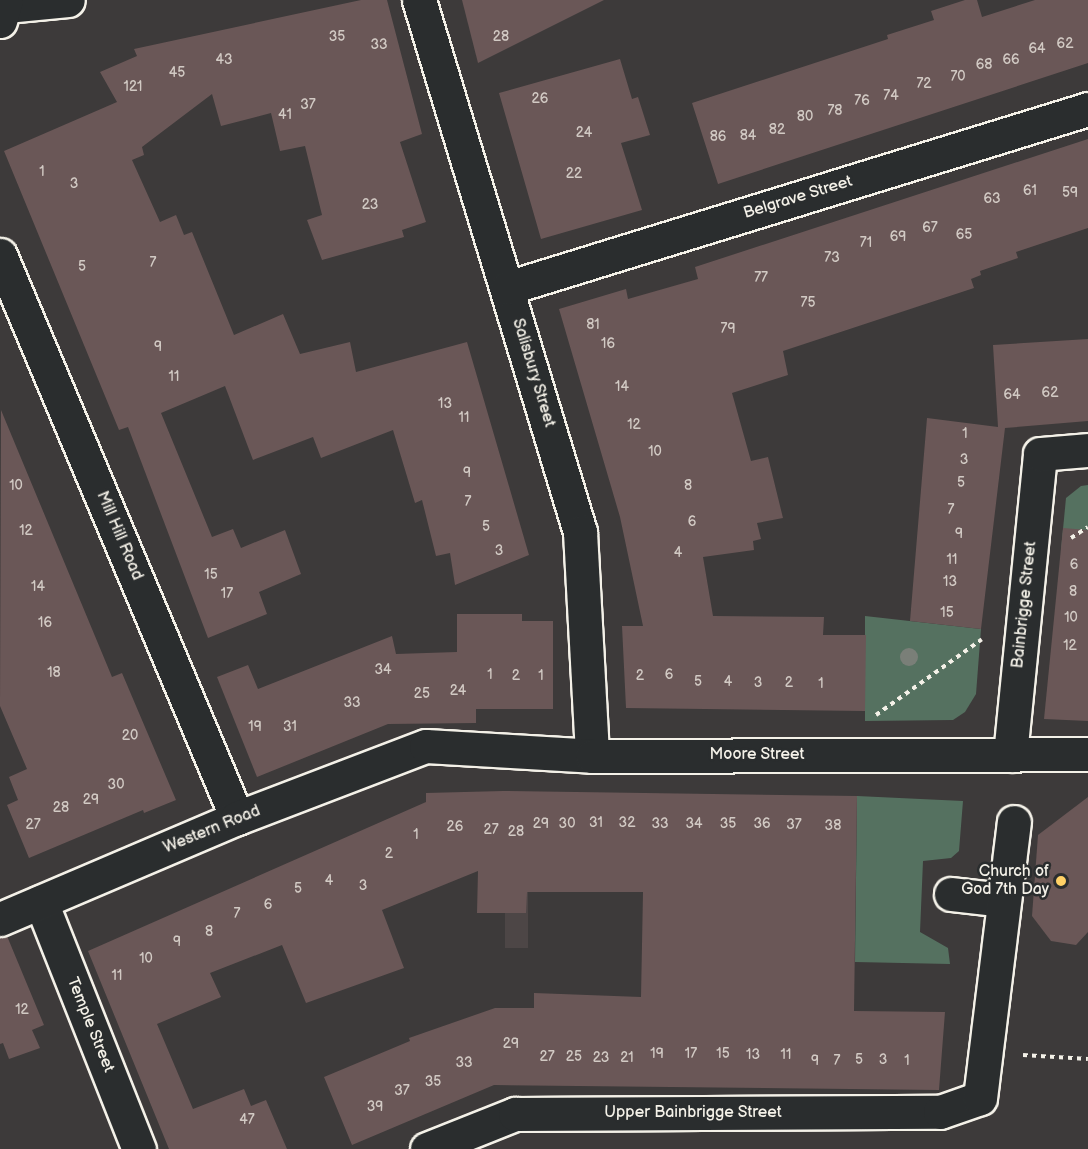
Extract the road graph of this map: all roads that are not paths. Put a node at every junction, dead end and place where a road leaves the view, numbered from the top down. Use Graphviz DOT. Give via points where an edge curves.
graph roads {
  1 [pos="68,0"];
  2 [pos="419,0"];
  3 [pos="4,9"];
  4 [pos="1088,109"];
  5 [pos="0,255"];
  6 [pos="507,288"];
  7 [pos="1088,450"];
  8 [pos="426,747"];
  9 [pos="1088,754"];
  10 [pos="1010,755"];
  11 [pos="592,756"];
  12 [pos="237,818"];
  13 [pos="1014,822"];
  14 [pos="951,894"];
  15 [pos="1004,900"];
  16 [pos="41,902"];
  17 [pos="0,919"];
  18 [pos="139,1149"];
  19 [pos="427,1149"];
  1 -- 3 [label="street"];
  2 -- 6 [label="street, Salisbury Street"];
  4 -- 6 [label="street, Belgrave Street"];
  5 -- 12 [label="street, Mill Hill Road"];
  6 -- 11 [label="street, Salisbury Street" via="580,532"];
  7 -- 10 [label="street, Bainbrigge Street" via="1040,454"];
  8 -- 11 [label="street, Moore Street"];
  8 -- 12 [label="street, Western Road"];
  9 -- 10 [label="street, Moore Street"];
  10 -- 11 [label="street, Moore Street"];
  12 -- 16 [label="street, Western Road"];
  13 -- 15 [label="street"];
  14 -- 15 [label="street"];
  15 -- 19 [label="street, Upper Bainbrigge Street" via="980,1098 940,1112 515,1114"];
  16 -- 17 [label="street, Western Road"];
  16 -- 18 [label="street, Temple Street"];
}
